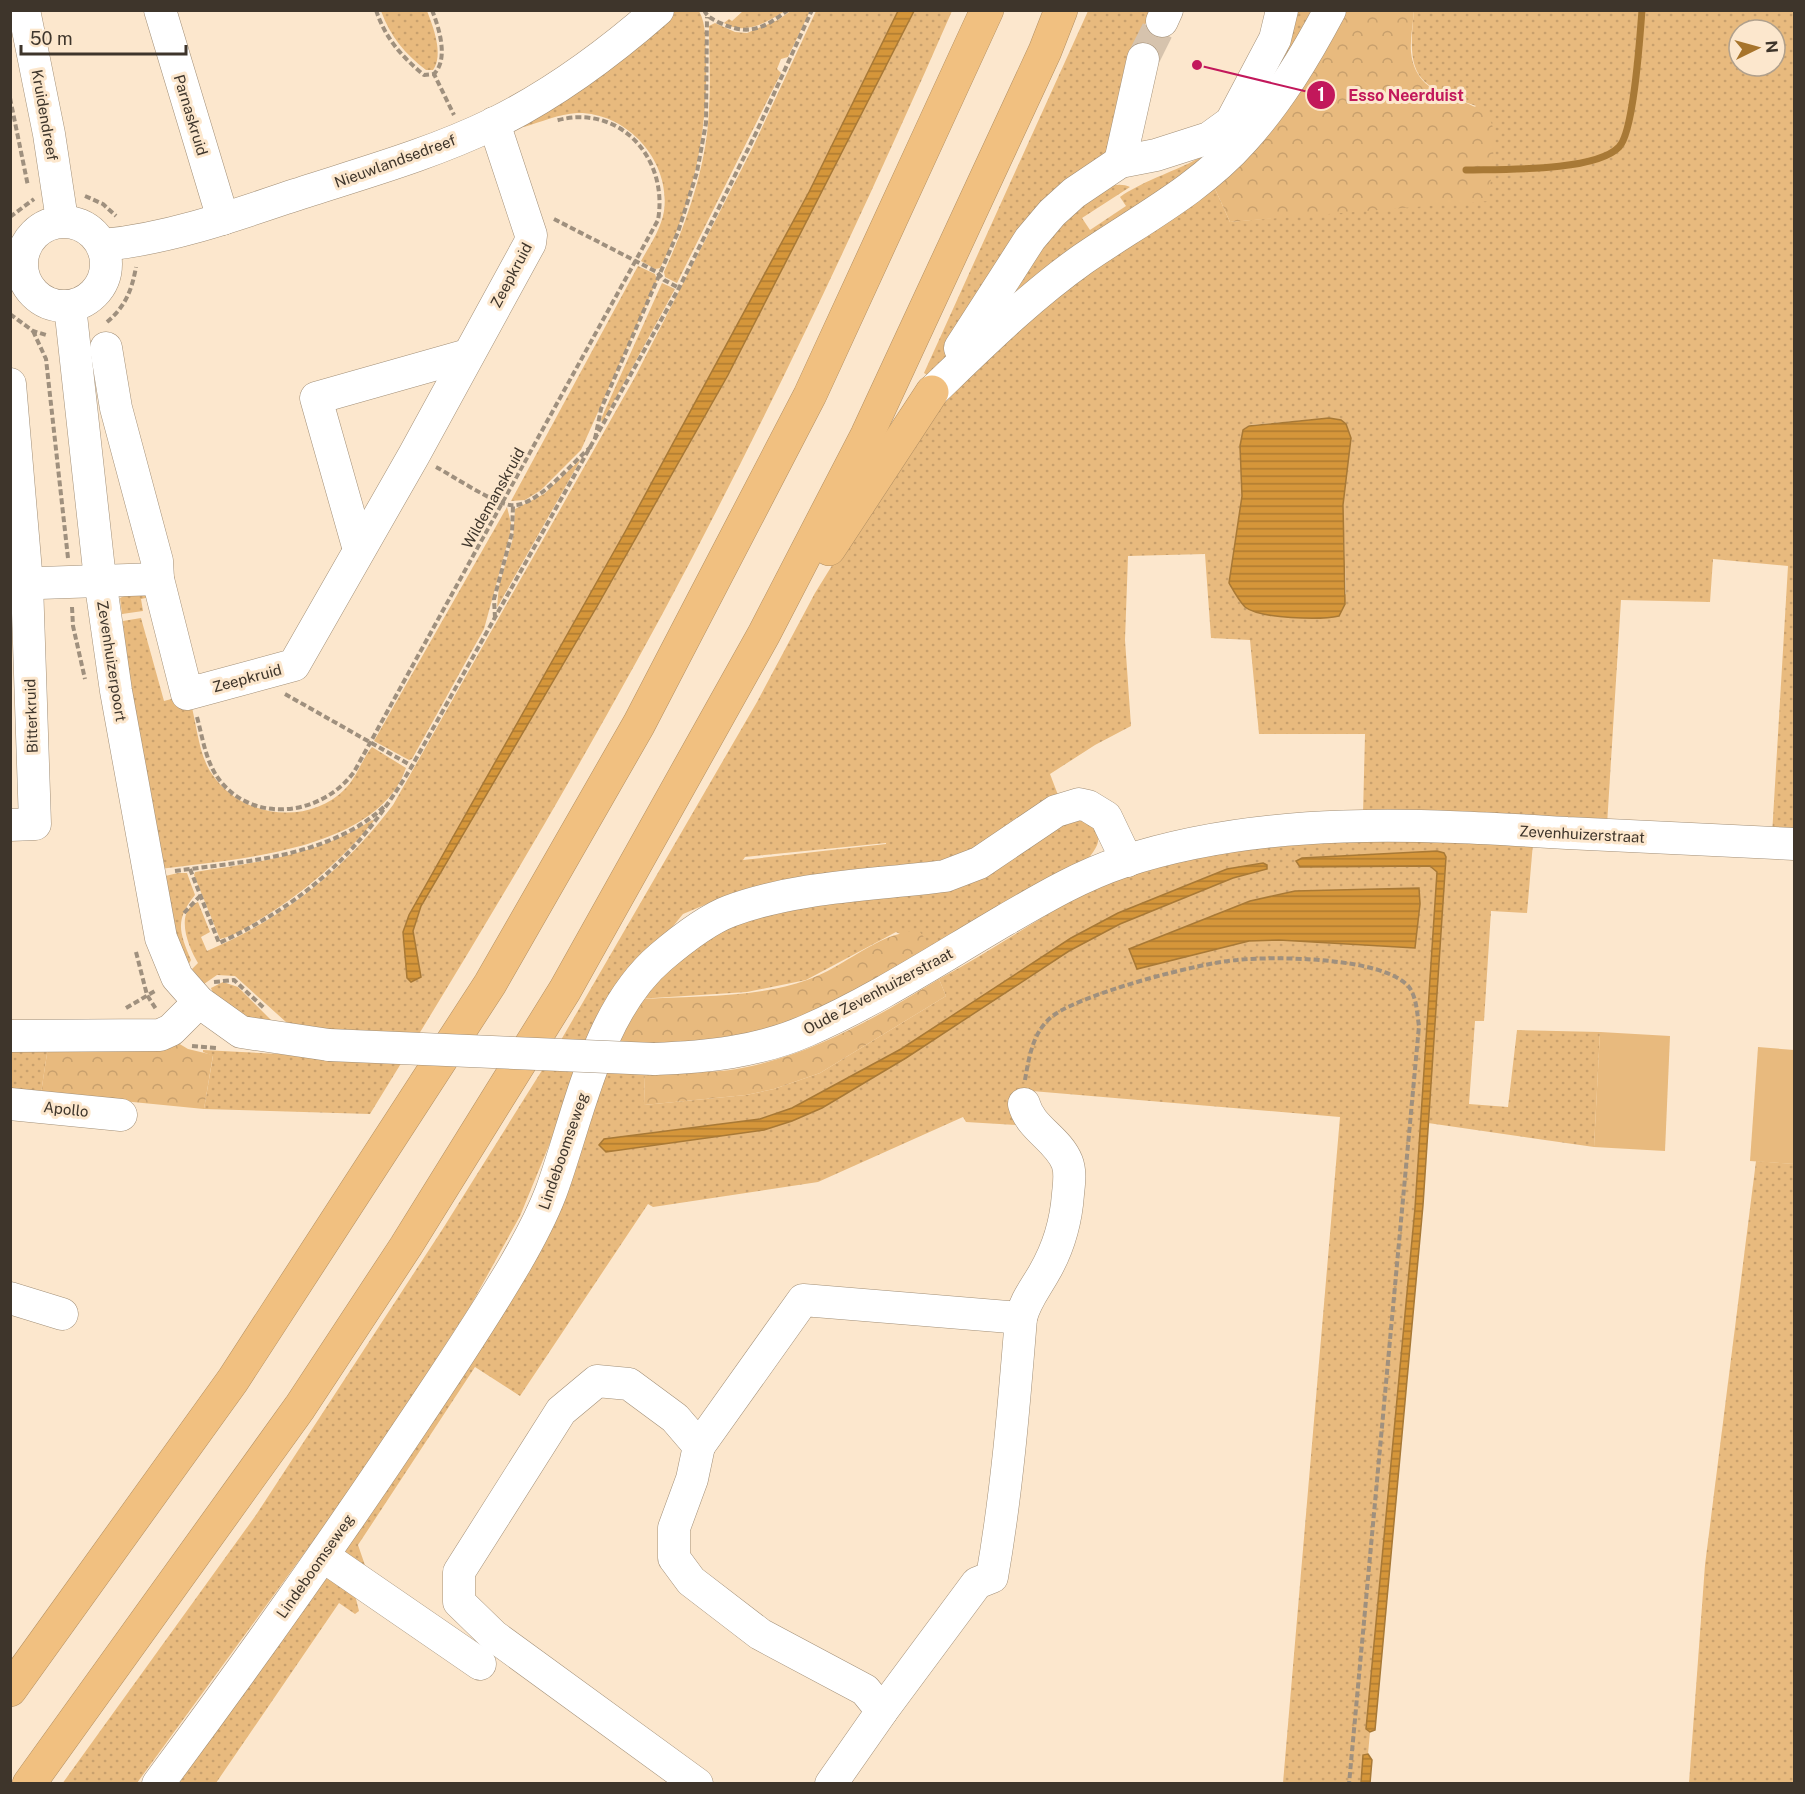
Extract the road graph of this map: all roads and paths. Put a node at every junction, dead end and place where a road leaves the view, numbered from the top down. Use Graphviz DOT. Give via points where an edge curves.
graph roads {
  1 [pos="24,10"];
  2 [pos="160,10"];
  3 [pos="376,10"];
  4 [pos="432,10"];
  5 [pos="658,10"];
  6 [pos="704,10"];
  7 [pos="788,10"];
  8 [pos="813,10"];
  9 [pos="987,10"];
  10 [pos="1061,10"];
  11 [pos="1282,10"];
  12 [pos="1330,10"];
  13 [pos="707,17"];
  14 [pos="1143,59"];
  15 [pos="434,74"];
  16 [pos="10,98"];
  17 [pos="494,123"];
  18 [pos="550,123"];
  19 [pos="464,136"];
  20 [pos="1120,162"];
  21 [pos="31,200"];
  22 [pos="223,219"];
  23 [pos="62,220"];
  24 [pos="527,224"];
  25 [pos="103,245"];
  26 [pos="636,262"];
  27 [pos="660,276"];
  28 [pos="18,283"];
  29 [pos="679,288"];
  30 [pos="70,306"];
  31 [pos="10,314"];
  32 [pos="106,348"];
  33 [pos="468,355"];
  34 [pos="10,384"];
  35 [pos="933,392"];
  36 [pos="594,444"];
  37 [pos="414,455"];
  38 [pos="504,503"];
  39 [pos="513,506"];
  40 [pos="359,550"];
  41 [pos="158,579"];
  42 [pos="85,580"];
  43 [pos="19,584"];
  44 [pos="495,618"];
  45 [pos="764,634"];
  46 [pos="270,674"];
  47 [pos="187,694"];
  48 [pos="370,742"];
  49 [pos="412,766"];
  50 [pos="393,799"];
  51 [pos="10,825"];
  52 [pos="1369,825"];
  53 [pos="1794,844"];
  54 [pos="1127,861"];
  55 [pos="190,869"];
  56 [pos="148,876"];
  57 [pos="200,896"];
  58 [pos="183,917"];
  59 [pos="177,977"];
  60 [pos="199,1002"];
  61 [pos="124,1010"];
  62 [pos="10,1036"];
  63 [pos="329,1045"];
  64 [pos="10,1104"];
  65 [pos="1024,1104"];
  66 [pos="121,1115"];
  67 [pos="10,1298"];
  68 [pos="62,1314"];
  69 [pos="1021,1318"];
  70 [pos="699,1446"];
  71 [pos="323,1556"];
  72 [pos="480,1664"];
  73 [pos="10,1690"];
  74 [pos="882,1711"];
  75 [pos="29,1784"];
  76 [pos="159,1784"];
  77 [pos="697,1784"];
  78 [pos="831,1784"];
  79 [pos="1349,1784"];
  1 -- 23 [label="street, Kruidendreef"];
  2 -- 22 [label="street, Parnaskruid"];
  3 -- 15 [label="path" via="398,51 424,75"];
  4 -- 15 [label="path" via="441,50 439,69"];
  5 -- 17 [label="street, Nieuwlandsedreef" via="569,78"];
  6 -- 13 [label="path"];
  7 -- 13 [label="path" via="765,25 746,31"];
  8 -- 29 [label="path"];
  9 -- 73 [label="highway" via="810,395 639,724 490,984 233,1380"];
  10 -- 45 [label="highway" via="867,435"];
  11 -- 20 [label="street" via="1275,39 1231,122 1209,138"];
  12 -- 35 [label="street" via="1288,84 1232,151 1195,184 1041,291"];
  13 -- 27 [label="path" via="708,95 702,149 688,204"];
  14 -- 20 [label="street"];
  15 -- 19 [label="path"];
  16 -- 21 [label="path, Kruidendreef"];
  17 -- 19 [label="street, Nieuwlandsedreef"];
  17 -- 24 [label="street, Zeepkruid"];
  18 -- 26 [label="path, Wildemanskruid" via="573,117 601,120 622,129 646,154 657,176 660,208 654,232"];
  19 -- 22 [label="street, Nieuwlandsedreef" via="382,168"];
  20 -- 35 [label="street" via="1074,193 1042,224"];
  22 -- 25 [label="street, Nieuwlandsedreef" via="132,242"];
  23 -- 25 [label="street" via="92,232"];
  23 -- 28 [label="street" via="47,225 28,242"];
  24 -- 26 [label="path" via="554,219"];
  24 -- 33 [label="street, Zeepkruid" via="530,243"];
  25 -- 30 [label="street" via="107,258 102,285 83,303"];
  26 -- 27 [label="path"];
  26 -- 38 [label="path, Wildemanskruid"];
  27 -- 29 [label="path"];
  27 -- 36 [label="path" via="602,409"];
  28 -- 30 [label="street" via="43,301"];
  29 -- 36 [label="path"];
  30 -- 42 [label="street, Zevenhuizerpoort"];
  31 -- 42 [label="path" via="33,331 46,359"];
  32 -- 41 [label="street" via="112,390 157,561"];
  33 -- 37 [label="street, Zeepkruid"];
  33 -- 40 [label="street" via="316,398"];
  34 -- 43 [label="street"];
  35 -- 45 [label="highway" via="810,577"];
  36 -- 39 [label="path" via="537,496"];
  36 -- 44 [label="path"];
  37 -- 38 [label="path"];
  37 -- 40 [label="street, Zeepkruid"];
  38 -- 39 [label="path"];
  38 -- 48 [label="path, Wildemanskruid"];
  39 -- 44 [label="path" via="512,533 494,599"];
  40 -- 46 [label="street, Zeepkruid" via="294,665"];
  41 -- 42 [label="street"];
  41 -- 47 [label="street"];
  42 -- 43 [label="street"];
  42 -- 56 [label="street, Zevenhuizerpoort" via="116,692"];
  43 -- 51 [label="street, Bitterkruid" via="35,824"];
  44 -- 49 [label="path"];
  45 -- 75 [label="highway" via="565,990 406,1246 300,1407"];
  46 -- 47 [label="street, Zeepkruid"];
  46 -- 48 [label="path" via="275,688"];
  47 -- 48 [label="path, Wildemanskruid" via="193,702 213,770 227,788 261,806 298,808 334,794 354,772"];
  48 -- 49 [label="path"];
  49 -- 50 [label="path"];
  50 -- 55 [label="path" via="363,822 319,845"];
  50 -- 57 [label="path" via="358,845 321,881 236,936 219,944"];
  52 -- 53 [label="street, Zevenhuizerstraat"];
  52 -- 54 [label="street, Oude Zevenhuizerstraat" via="1233,838"];
  54 -- 63 [label="street, Oude Zevenhuizerstraat, bridge" via="1069,884 805,1031 731,1053 654,1059"];
  54 -- 71 [label="street, Lindeboomseweg" via="1106,817 1088,806 1068,806 964,871 761,901 727,912 659,958 635,986 613,1022 578,1103 552,1190 514,1266 457,1358"];
  55 -- 56 [label="path"];
  55 -- 57 [label="path"];
  56 -- 59 [label="street, Zevenhuizerpoort" via="161,938"];
  57 -- 58 [label="path"];
  59 -- 60 [label="street, Zevenhuizerpoort"];
  59 -- 61 [label="path"];
  60 -- 62 [label="street" via="171,1030 160,1035"];
  60 -- 63 [label="street, Zevenhuizerpoort" via="241,1032"];
  64 -- 66 [label="street, Apollo"];
  65 -- 69 [label="street" via="1027,1116 1067,1162 1070,1175 1062,1230 1054,1254 1024,1304"];
  65 -- 79 [label="path" via="1031,1048 1043,1027 1073,1005 1109,992 1234,960 1284,957 1378,969 1409,987 1419,1026"];
  67 -- 68 [label="street"];
  69 -- 70 [label="street" via="803,1300"];
  69 -- 74 [label="street" via="1012,1437 992,1577 977,1583"];
  70 -- 74 [label="street" via="674,1528 674,1558 691,1581 760,1634 866,1690"];
  70 -- 77 [label="street" via="675,1418 629,1384 597,1381 561,1411 459,1572 459,1602 494,1636"];
  71 -- 72 [label="street"];
  71 -- 76 [label="street, Lindeboomseweg"];
  74 -- 78 [label="street"];
}
